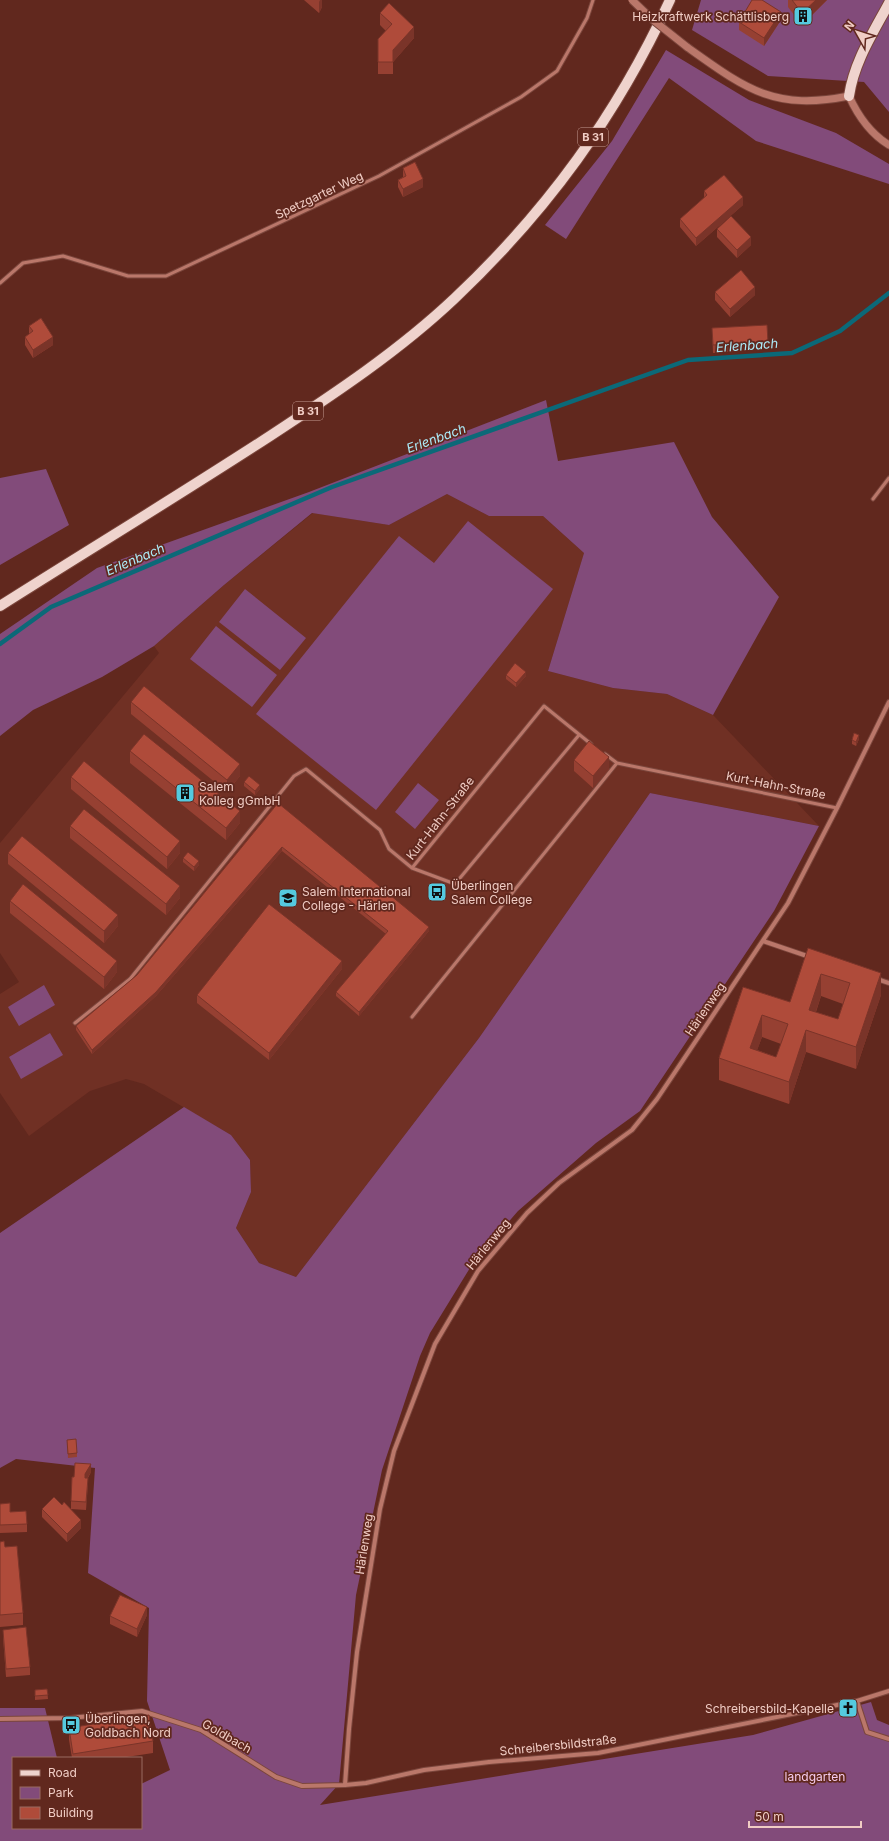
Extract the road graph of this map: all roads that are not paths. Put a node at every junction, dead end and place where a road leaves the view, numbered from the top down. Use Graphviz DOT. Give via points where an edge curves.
graph roads {
  1 [pos="593,0"];
  2 [pos="632,0"];
  3 [pos="670,0"];
  4 [pos="889,3"];
  5 [pos="850,96"];
  6 [pos="889,145"];
  7 [pos="0,283"];
  8 [pos="889,478"];
  9 [pos="873,498"];
  10 [pos="0,606"];
  11 [pos="889,702"];
  12 [pos="579,735"];
  13 [pos="592,744"];
  14 [pos="598,749"];
  15 [pos="617,764"];
  16 [pos="838,808"];
  17 [pos="412,868"];
  18 [pos="763,941"];
  19 [pos="815,958"];
  20 [pos="874,978"];
  21 [pos="889,983"];
  22 [pos="412,1018"];
  23 [pos="75,1023"];
  24 [pos="889,1691"];
  25 [pos="857,1701"];
  26 [pos="0,1719"];
  27 [pos="889,1739"];
  28 [pos="346,1786"];
  1 -- 7 [label="lane, Spetzgarter Weg" via="587,18 557,71 521,97 372,180 166,276 128,276 63,256 23,263"];
  2 -- 5 [label="street, bridge" via="687,47 728,76 770,96 802,102"];
  3 -- 10 [label="main road, B 31" via="630,80 581,155 494,260 453,299 416,332 312,408"];
  4 -- 5 [label="main road" via="852,77"];
  5 -- 6 [label="street" via="861,119"];
  8 -- 9 [label="lane"];
  11 -- 16 [label="street, Kurt-Hahn-Straße"];
  12 -- 13 [label="lane, Kurt-Hahn-Straße"];
  12 -- 17 [label="lane, Kurt-Hahn-Straße" via="455,884"];
  12 -- 17 [label="lane, Kurt-Hahn-Straße" via="544,706"];
  14 -- 15 [label="lane, Kurt-Hahn-Straße"];
  15 -- 16 [label="lane, Kurt-Hahn-Straße"];
  15 -- 22 [label="lane"];
  16 -- 18 [label="street, Härlenweg" via="788,903"];
  17 -- 23 [label="lane" via="389,849 380,830 306,769 294,776 130,979"];
  18 -- 19 [label="street"];
  18 -- 28 [label="street, Härlenweg" via="656,1100 637,1124 614,1144 559,1183 526,1214 478,1271 435,1344 394,1451 380,1509 357,1652"];
  20 -- 21 [label="street"];
  24 -- 25 [label="street, Schreibersbildstraße"];
  25 -- 27 [label="street" via="867,1732"];
  25 -- 28 [label="street, Schreibersbildstraße" via="598,1753 424,1770 366,1784"];
  26 -- 28 [label="street, Goldbach" via="70,1718 142,1711 201,1730 276,1777 302,1786"];
}
